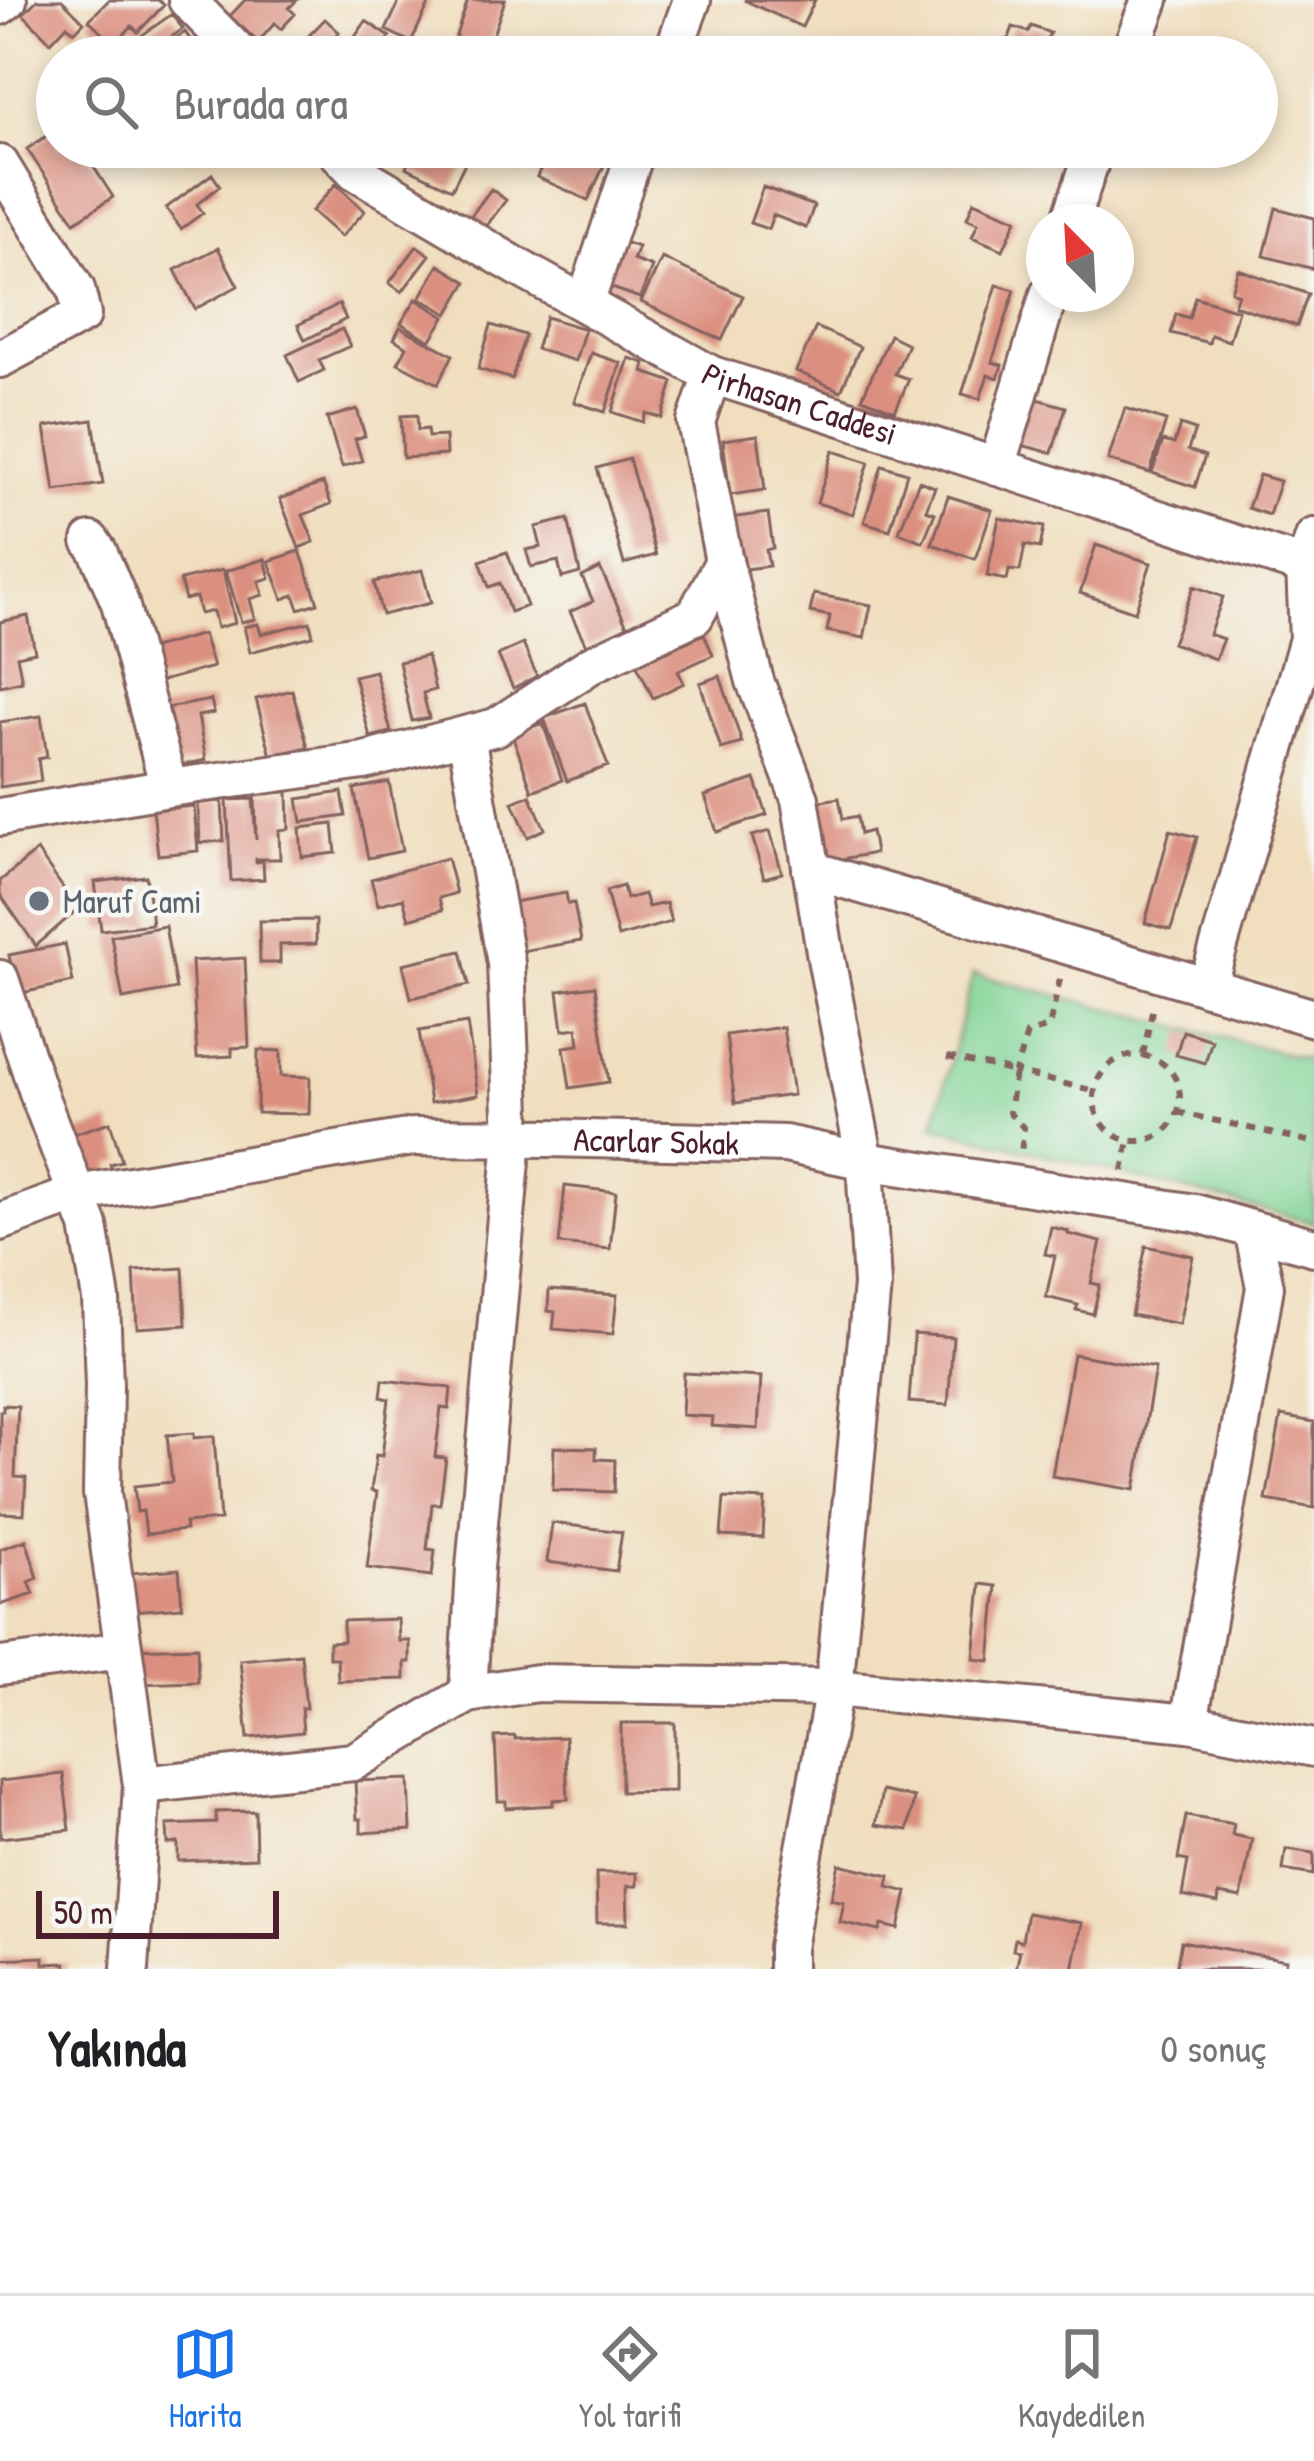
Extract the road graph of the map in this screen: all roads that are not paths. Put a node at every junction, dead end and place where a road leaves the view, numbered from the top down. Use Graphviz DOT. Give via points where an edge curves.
graph roads {
  1 [pos="8,0"];
  2 [pos="187,0"];
  3 [pos="692,0"];
  4 [pos="1150,0"];
  5 [pos="0,6"];
  6 [pos="222,36"];
  7 [pos="679,36"];
  8 [pos="1136,36"];
  9 [pos="0,164"];
  10 [pos="353,168"];
  11 [pos="631,168"];
  12 [pos="1088,168"];
  13 [pos="1076,204"];
  14 [pos="585,304"];
  15 [pos="1044,312"];
  16 [pos="0,359"];
  17 [pos="712,375"];
  18 [pos="998,467"];
  19 [pos="91,541"];
  20 [pos="1311,557"];
  21 [pos="724,561"];
  22 [pos="466,735"];
  23 [pos="170,788"];
  24 [pos="0,817"];
  25 [pos="811,870"];
  26 [pos="0,979"];
  27 [pos="1207,987"];
  28 [pos="1314,1018"];
  29 [pos="513,1138"];
  30 [pos="865,1161"];
  31 [pos="77,1194"];
  32 [pos="0,1222"];
  33 [pos="1253,1229"];
  34 [pos="1314,1247"];
  35 [pos="123,1650"];
  36 [pos="0,1666"];
  37 [pos="834,1688"];
  38 [pos="468,1694"];
  39 [pos="1189,1723"];
  40 [pos="1314,1748"];
  41 [pos="142,1785"];
  42 [pos="130,1969"];
  43 [pos="787,1969"];
  1 -- 5 [label="street"];
  2 -- 6 [label="street"];
  3 -- 7 [label="street"];
  4 -- 8 [label="street"];
  9 -- 16 [label="street" via="76,290 82,315"];
  10 -- 14 [label="street, Pirhasan Caddesi"];
  11 -- 14 [label="street"];
  12 -- 13 [label="street"];
  14 -- 17 [label="street, Pirhasan Caddesi"];
  15 -- 18 [label="street"];
  17 -- 18 [label="street, Pirhasan Caddesi"];
  17 -- 21 [label="street" via="696,422"];
  18 -- 20 [label="street, Pirhasan Caddesi"];
  19 -- 23 [label="street" via="120,603"];
  20 -- 27 [label="street" via="1308,639"];
  21 -- 22 [label="street" via="695,616 592,664 496,727"];
  21 -- 25 [label="street" via="755,681 800,799"];
  22 -- 23 [label="street" via="364,761"];
  22 -- 29 [label="street" via="506,963"];
  23 -- 24 [label="street"];
  25 -- 27 [label="street"];
  25 -- 30 [label="street"];
  26 -- 31 [label="street"];
  27 -- 28 [label="street"];
  29 -- 30 [label="street, Acarlar Sokak" via="785,1144"];
  29 -- 31 [label="street, Acarlar Sokak" via="412,1137"];
  29 -- 38 [label="street"];
  30 -- 33 [label="street, Acarlar Sokak"];
  30 -- 37 [label="street" via="872,1285"];
  31 -- 32 [label="street, Acarlar Sokak"];
  31 -- 35 [label="street" via="100,1299 102,1493"];
  33 -- 34 [label="street, Acarlar Sokak"];
  33 -- 39 [label="street" via="1265,1288"];
  35 -- 36 [label="street"];
  35 -- 41 [label="street"];
  37 -- 38 [label="street" via="537,1683"];
  37 -- 39 [label="street"];
  37 -- 43 [label="street"];
  38 -- 41 [label="street" via="353,1762"];
  39 -- 40 [label="street"];
  41 -- 42 [label="street"];
}
